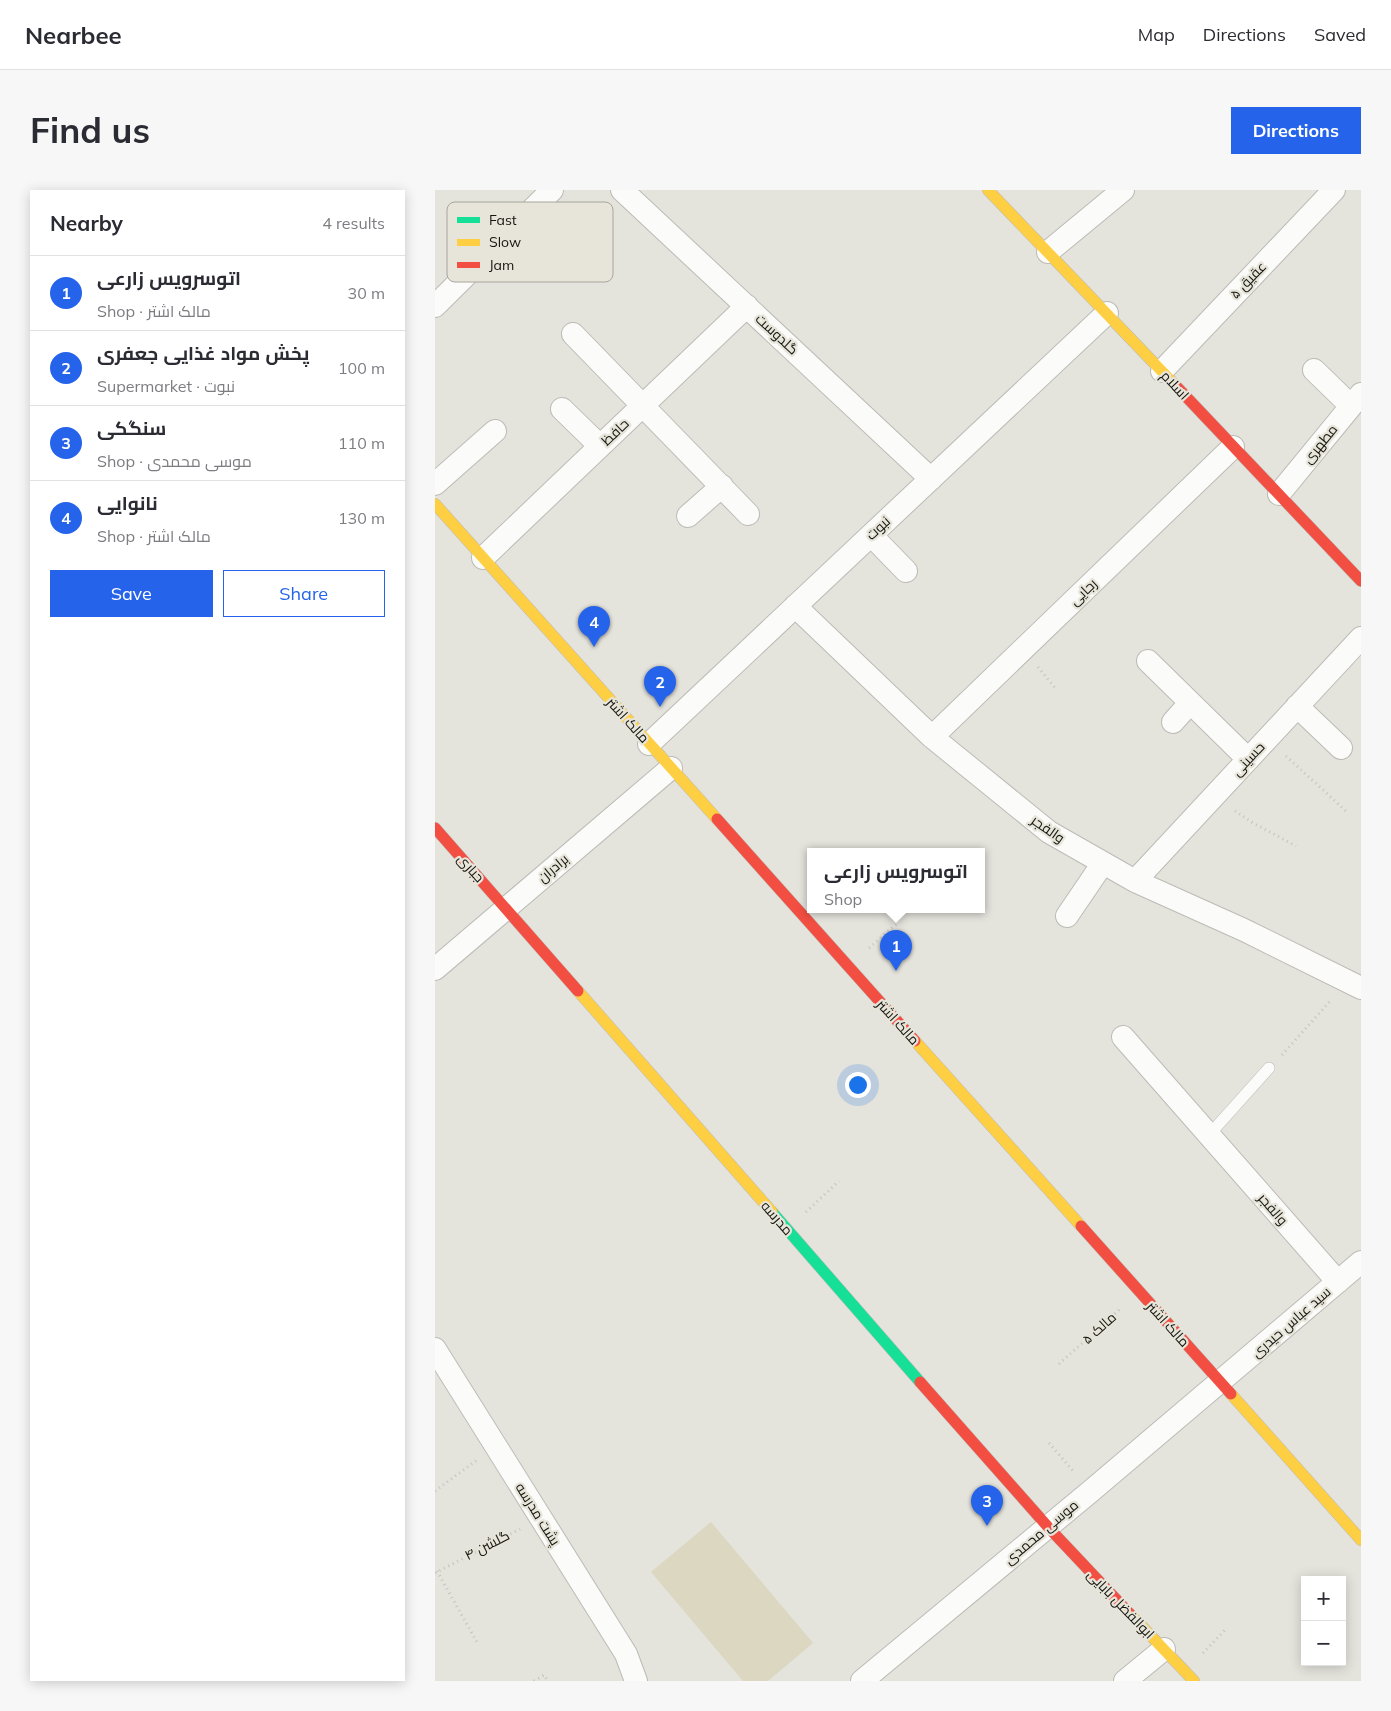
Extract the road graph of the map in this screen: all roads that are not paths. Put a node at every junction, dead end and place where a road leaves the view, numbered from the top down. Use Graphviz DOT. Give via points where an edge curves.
graph roads {
  1 [pos="552,190"];
  2 [pos="622,190"];
  3 [pos="1123,190"];
  4 [pos="1334,190"];
  5 [pos="996,193"];
  6 [pos="540,202"];
  7 [pos="1048,252"];
  8 [pos="459,282"];
  9 [pos="435,306"];
  10 [pos="747,306"];
  11 [pos="1107,313"];
  12 [pos="573,334"];
  13 [pos="1314,370"];
  14 [pos="1162,371"];
  15 [pos="642,406"];
  16 [pos="1355,408"];
  17 [pos="562,409"];
  18 [pos="495,431"];
  19 [pos="599,446"];
  20 [pos="1233,447"];
  21 [pos="931,479"];
  22 [pos="435,484"];
  23 [pos="722,486"];
  24 [pos="1279,494"];
  25 [pos="435,504"];
  26 [pos="748,514"];
  27 [pos="688,516"];
  28 [pos="871,535"];
  29 [pos="483,558"];
  30 [pos="906,571"];
  31 [pos="1361,581"];
  32 [pos="795,606"];
  33 [pos="1361,638"];
  34 [pos="1148,661"];
  35 [pos="1191,702"];
  36 [pos="1297,706"];
  37 [pos="1173,722"];
  38 [pos="932,737"];
  39 [pos="649,744"];
  40 [pos="1341,748"];
  41 [pos="1248,759"];
  42 [pos="671,768"];
  43 [pos="435,828"];
  44 [pos="1103,863"];
  45 [pos="1135,881"];
  46 [pos="506,908"];
  47 [pos="1067,916"];
  48 [pos="435,969"];
  49 [pos="1354,984"];
  50 [pos="1123,1038"];
  51 [pos="1269,1068"];
  52 [pos="1209,1136"];
  53 [pos="1361,1262"];
  54 [pos="1338,1282"];
  55 [pos="437,1359"];
  56 [pos="1220,1382"];
  57 [pos="1048,1527"];
  58 [pos="1361,1540"];
  59 [pos="1164,1649"];
  60 [pos="637,1681"];
  61 [pos="862,1681"];
  62 [pos="1125,1681"];
  63 [pos="1194,1681"];
  1 -- 6 [label="street"];
  2 -- 10 [label="street, گلدوست"];
  3 -- 7 [label="street"];
  4 -- 14 [label="street, عقیق ۵"];
  5 -- 7 [label="street, اسلام"];
  7 -- 11 [label="street, اسلام"];
  8 -- 9 [label="street"];
  10 -- 15 [label="street, حافظ"];
  10 -- 21 [label="street, گلدوست"];
  11 -- 14 [label="street, اسلام"];
  11 -- 21 [label="street, نبوت"];
  12 -- 15 [label="street"];
  13 -- 16 [label="street"];
  14 -- 20 [label="street, اسلام"];
  15 -- 19 [label="street, حافظ"];
  15 -- 23 [label="street"];
  16 -- 24 [label="street, مطهری"];
  17 -- 19 [label="street"];
  18 -- 22 [label="street"];
  19 -- 29 [label="street, حافظ"];
  20 -- 24 [label="street, اسلام"];
  20 -- 38 [label="street, رجایی"];
  21 -- 28 [label="street, نبوت"];
  23 -- 26 [label="street"];
  23 -- 27 [label="street"];
  24 -- 31 [label="street, اسلام"];
  25 -- 29 [label="street, مالک اشتر"];
  28 -- 30 [label="street"];
  28 -- 32 [label="street, نبوت"];
  29 -- 39 [label="street, مالک اشتر"];
  32 -- 38 [label="street, والفجر"];
  32 -- 39 [label="street, نبوت"];
  33 -- 36 [label="street, حسینی"];
  34 -- 35 [label="street"];
  35 -- 37 [label="street"];
  35 -- 41 [label="street"];
  36 -- 40 [label="street"];
  36 -- 41 [label="street, حسینی"];
  38 -- 44 [label="street, والفجر" via="1049,832"];
  39 -- 42 [label="street, مالک اشتر"];
  41 -- 45 [label="street, حسینی"];
  42 -- 46 [label="street, برادران"];
  42 -- 56 [label="street, مالک اشتر"];
  43 -- 46 [label="street, جباری"];
  44 -- 45 [label="street, والفجر"];
  44 -- 47 [label="street"];
  45 -- 49 [label="street, والفجر"];
  46 -- 48 [label="street, برادران"];
  46 -- 57 [label="street, مدرسه"];
  50 -- 52 [label="street, والفجر"];
  51 -- 52 [label="lane"];
  52 -- 54 [label="street, والفجر"];
  53 -- 54 [label="street, سید عباس حیدری"];
  54 -- 56 [label="street, سید عباس حیدری"];
  55 -- 60 [label="street, پشت مدرسه" via="626,1654"];
  56 -- 57 [label="street, موسی محمدی"];
  56 -- 58 [label="street, مالک اشتر"];
  57 -- 59 [label="street, ابوالفضل بابایی"];
  57 -- 61 [label="street, موسی محمدی"];
  59 -- 62 [label="street"];
  59 -- 63 [label="street, ابوالفضل بابایی"];
}
